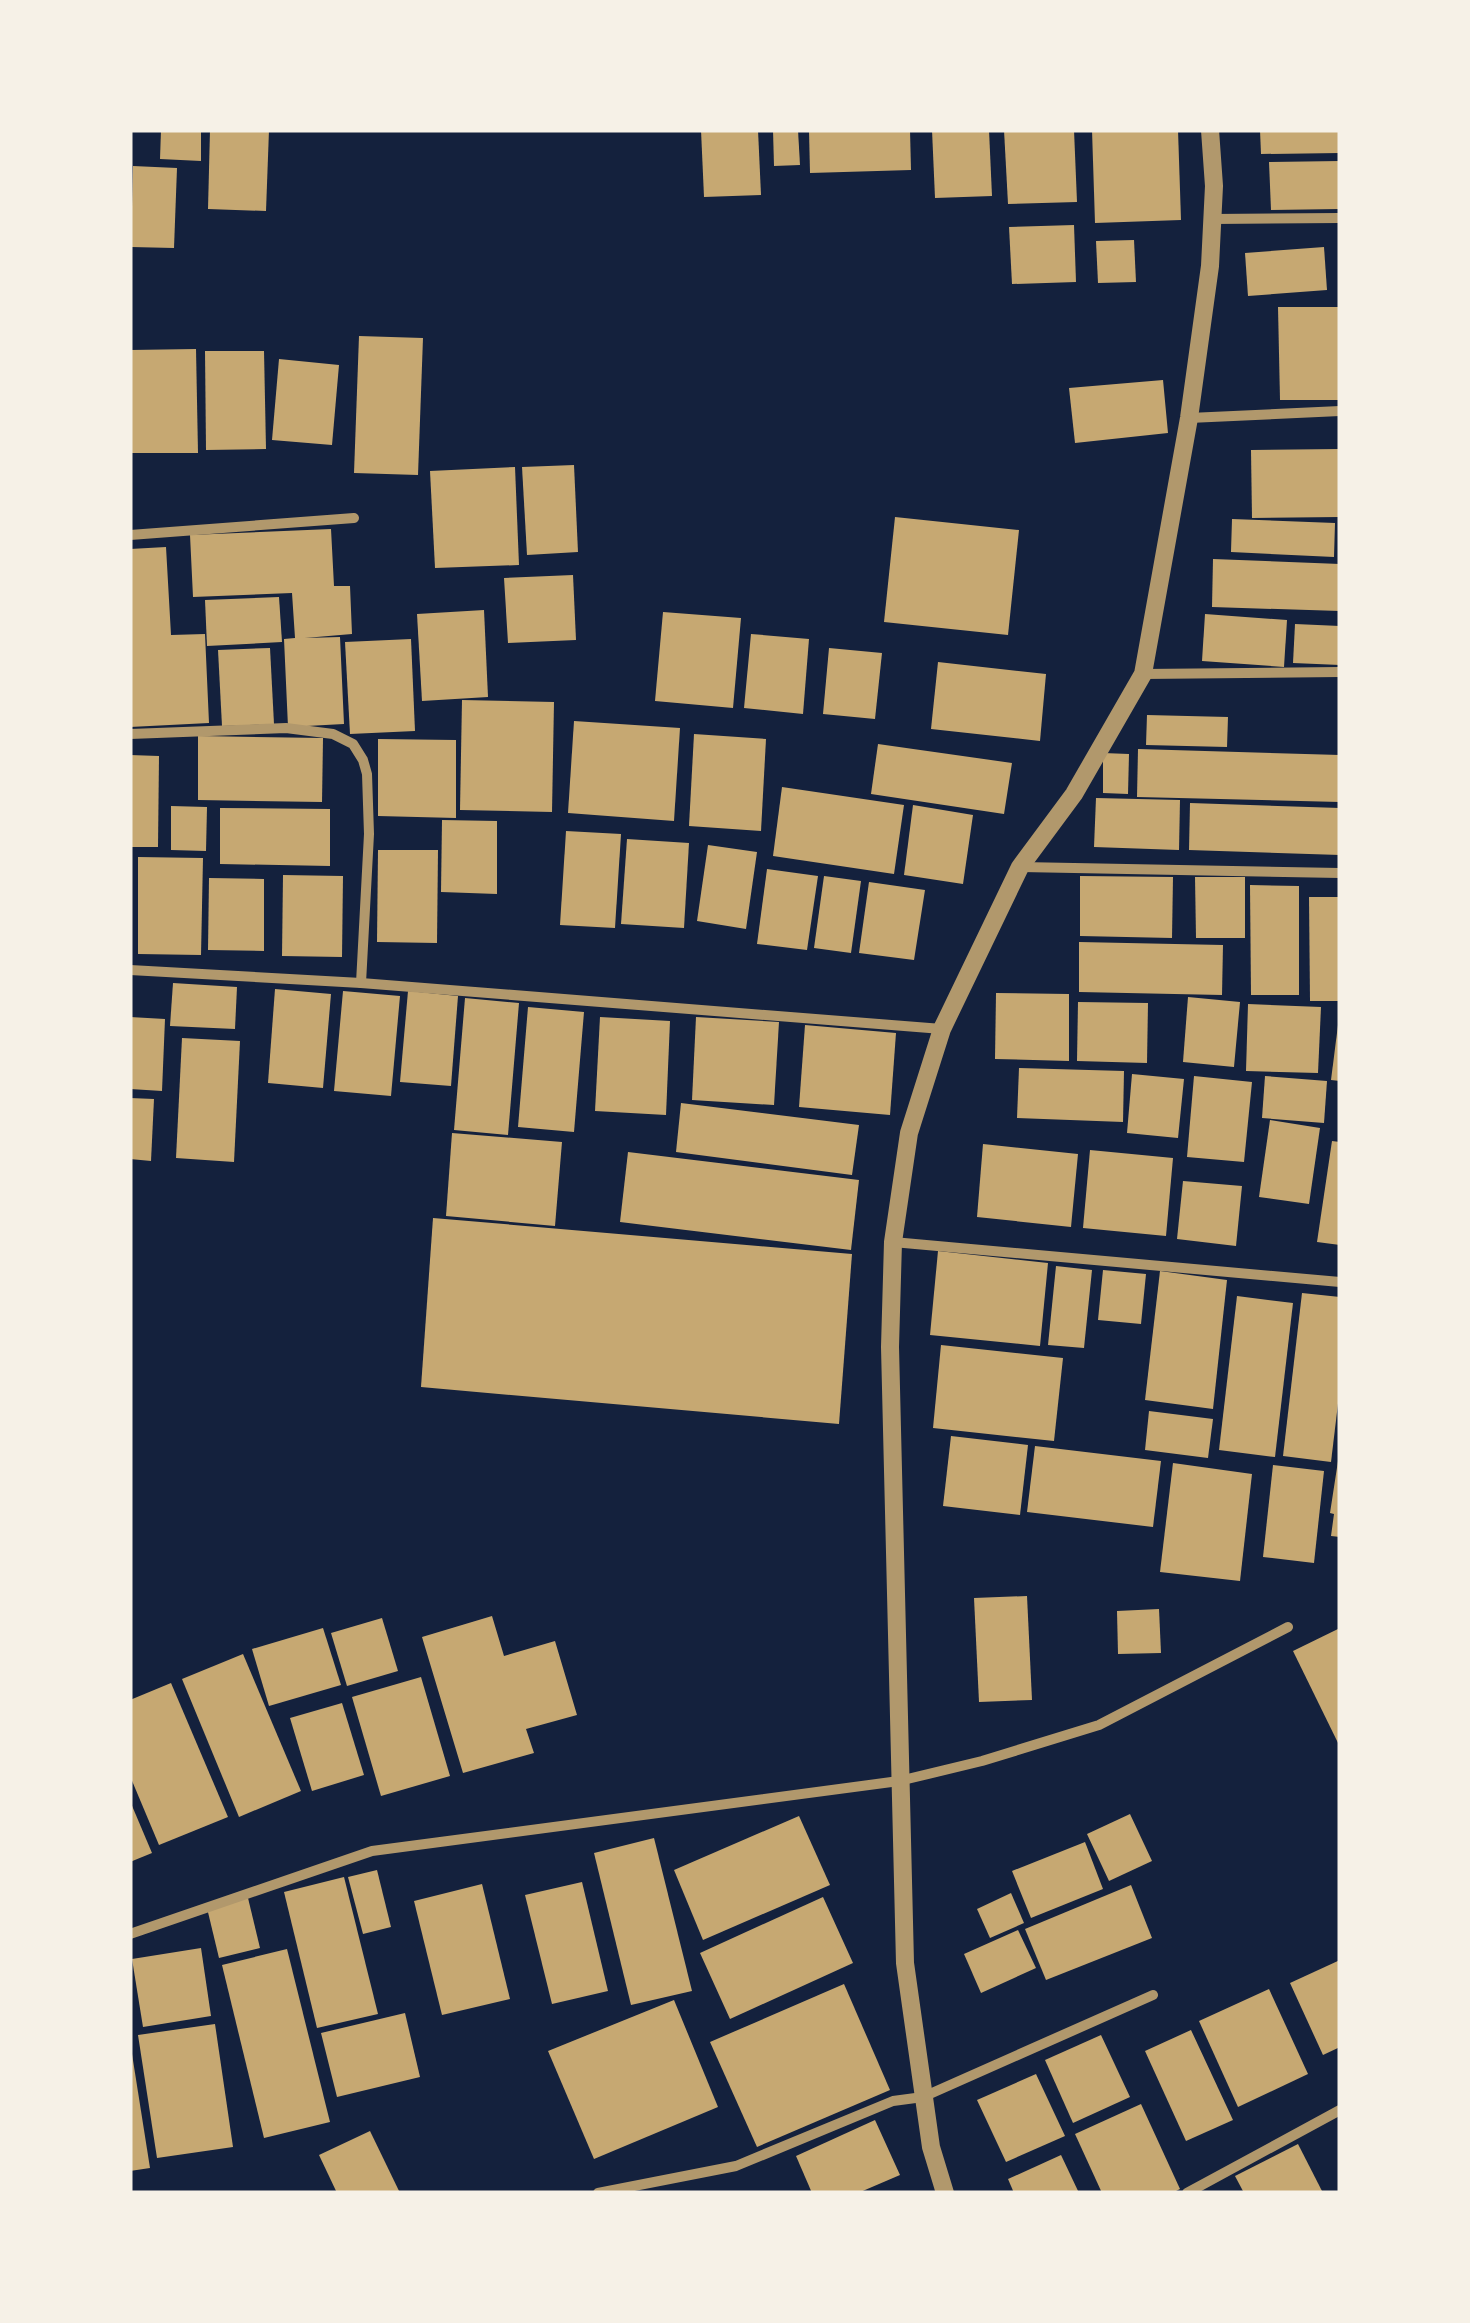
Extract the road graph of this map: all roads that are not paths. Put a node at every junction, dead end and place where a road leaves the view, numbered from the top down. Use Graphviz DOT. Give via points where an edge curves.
graph roads {
  1 [pos="1210,130"];
  2 [pos="1340,218"];
  3 [pos="1213,219"];
  4 [pos="1340,411"];
  5 [pos="1190,418"];
  6 [pos="354,518"];
  7 [pos="130,534"];
  8 [pos="1340,672"];
  9 [pos="1143,674"];
  10 [pos="130,734"];
  11 [pos="1020,867"];
  12 [pos="1340,874"];
  13 [pos="130,970"];
  14 [pos="360,983"];
  15 [pos="942,1029"];
  16 [pos="893,1242"];
  17 [pos="1340,1282"];
  18 [pos="1288,1627"];
  19 [pos="899,1781"];
  20 [pos="130,1934"];
  21 [pos="1153,1995"];
  22 [pos="923,2097"];
  23 [pos="1340,2110"];
  24 [pos="598,2193"];
  25 [pos="944,2193"];
  26 [pos="1187,2193"];
  1 -- 3 [label="street"];
  2 -- 3 [label="street"];
  3 -- 5 [label="street"];
  4 -- 5 [label="street"];
  5 -- 9 [label="street"];
  6 -- 7 [label="street"];
  8 -- 9 [label="street"];
  9 -- 11 [label="street" via="1074,794"];
  10 -- 14 [label="street" via="286,728 332,734 352,744 367,774"];
  11 -- 12 [label="street"];
  11 -- 15 [label="street"];
  13 -- 14 [label="street"];
  14 -- 15 [label="street"];
  15 -- 16 [label="street" via="909,1133"];
  16 -- 17 [label="street"];
  16 -- 19 [label="street"];
  18 -- 19 [label="street" via="1100,1725"];
  19 -- 20 [label="street" via="372,1851"];
  19 -- 22 [label="street" via="905,1963"];
  21 -- 22 [label="street"];
  22 -- 24 [label="street" via="892,2101 736,2166"];
  22 -- 25 [label="street"];
  23 -- 26 [label="street"];
}
